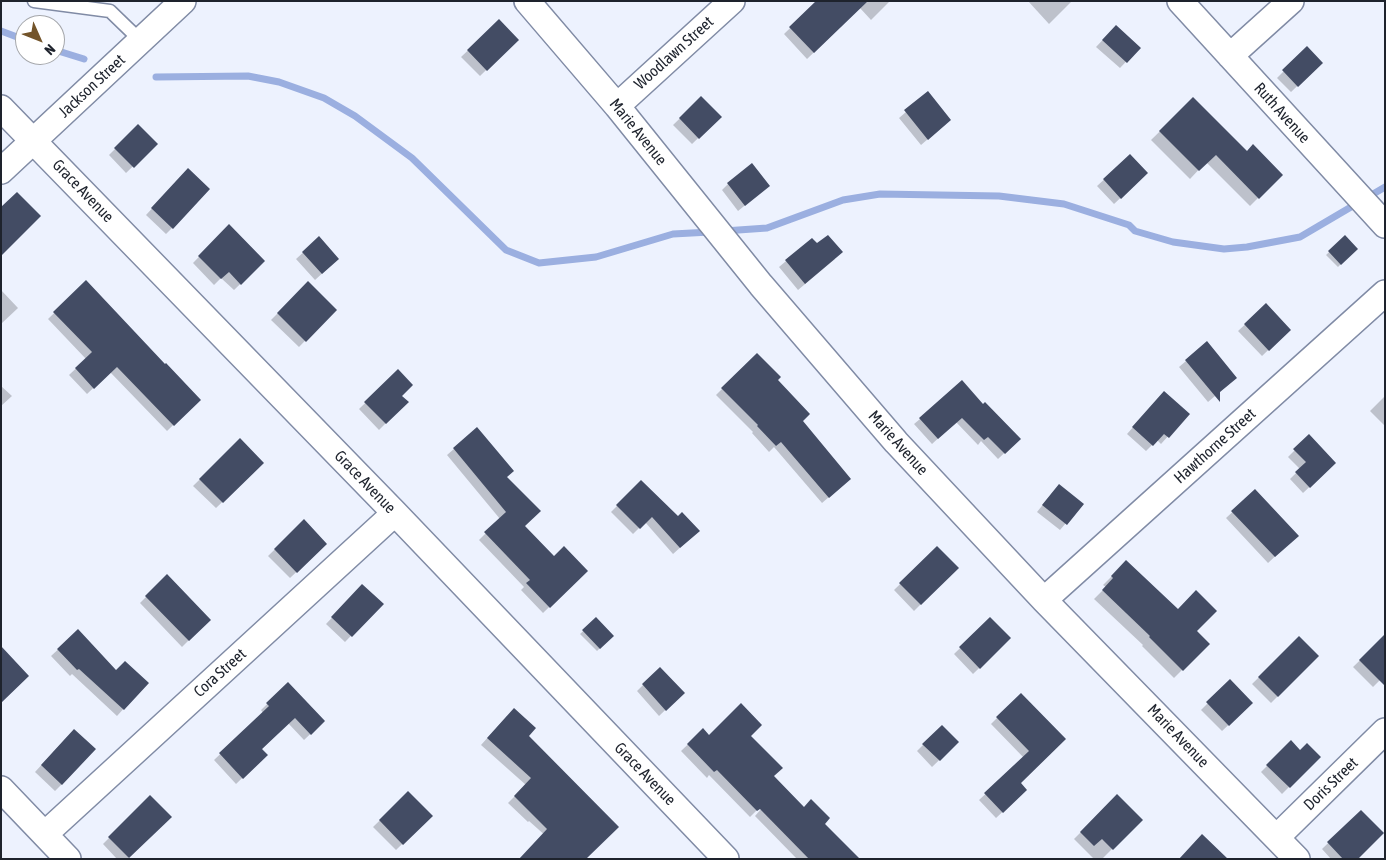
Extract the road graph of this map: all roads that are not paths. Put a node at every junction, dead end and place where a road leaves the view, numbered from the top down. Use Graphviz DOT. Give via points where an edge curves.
graph roads {
  1 [pos="34,1"];
  2 [pos="183,1"];
  3 [pos="527,1"];
  4 [pos="732,1"];
  5 [pos="1180,1"];
  6 [pos="1291,1"];
  7 [pos="141,41"];
  8 [pos="1230,56"];
  9 [pos="617,106"];
  10 [pos="1,108"];
  11 [pos="34,141"];
  12 [pos="1,171"];
  13 [pos="1385,225"];
  14 [pos="1385,293"];
  15 [pos="396,513"];
  16 [pos="1044,600"];
  17 [pos="1385,731"];
  18 [pos="1,789"];
  19 [pos="45,834"];
  20 [pos="1277,837"];
  21 [pos="68,859"];
  22 [pos="726,859"];
  23 [pos="1297,859"];
  1 -- 7 [label="lane" via="110,11"];
  2 -- 7 [label="street, Jackson Street"];
  3 -- 9 [label="street, Marie Avenue"];
  4 -- 9 [label="street, Woodlawn Street"];
  5 -- 8 [label="street, Ruth Avenue"];
  6 -- 8 [label="street"];
  7 -- 11 [label="street, Jackson Street"];
  8 -- 13 [label="street, Ruth Avenue"];
  9 -- 16 [label="street, Marie Avenue" via="761,285 896,442"];
  10 -- 11 [label="street, Grace Avenue"];
  11 -- 12 [label="street, Jackson Street"];
  11 -- 15 [label="street, Grace Avenue"];
  14 -- 16 [label="street, Hawthorne Street"];
  15 -- 19 [label="street, Cora Street"];
  15 -- 22 [label="street, Grace Avenue"];
  16 -- 20 [label="street, Marie Avenue"];
  17 -- 20 [label="street, Doris Street"];
  18 -- 19 [label="street"];
  19 -- 21 [label="street"];
  20 -- 23 [label="street, Marie Avenue"];
}
